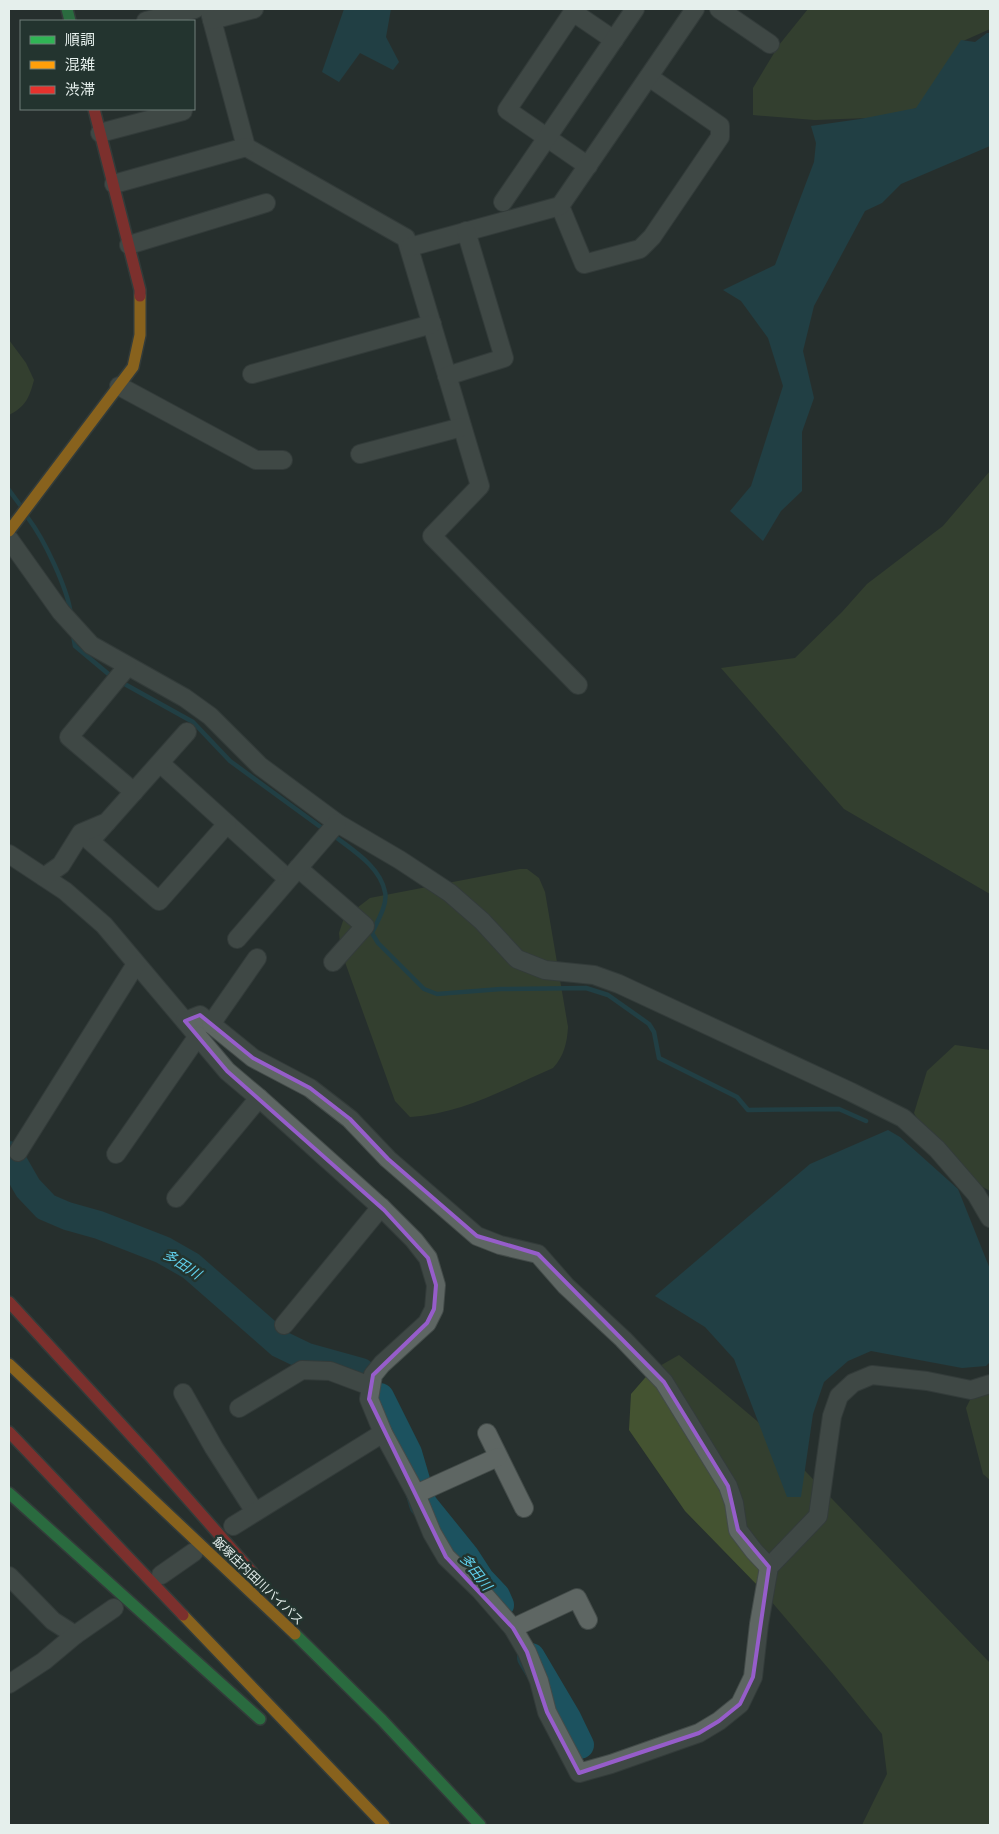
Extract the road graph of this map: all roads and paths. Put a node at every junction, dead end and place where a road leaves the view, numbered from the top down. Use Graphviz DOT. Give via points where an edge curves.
graph roads {
  1 [pos="195,9"];
  2 [pos="254,9"];
  3 [pos="635,9"];
  4 [pos="695,9"];
  5 [pos="719,9"];
  6 [pos="210,15"];
  7 [pos="150,20"];
  8 [pos="614,40"];
  9 [pos="770,44"];
  10 [pos="649,77"];
  11 [pos="94,110"];
  12 [pos="182,110"];
  13 [pos="100,134"];
  14 [pos="546,138"];
  15 [pos="246,147"];
  16 [pos="588,166"];
  17 [pos="114,184"];
  18 [pos="503,202"];
  19 [pos="266,203"];
  20 [pos="560,206"];
  21 [pos="466,231"];
  22 [pos="129,245"];
  23 [pos="410,247"];
  24 [pos="432,324"];
  25 [pos="252,374"];
  26 [pos="448,376"];
  27 [pos="120,386"];
  28 [pos="462,426"];
  29 [pos="360,454"];
  30 [pos="283,460"];
  31 [pos="9,531"];
  32 [pos="9,539"];
  33 [pos="127,667"];
  34 [pos="578,685"];
  35 [pos="187,732"];
  36 [pos="160,763"];
  37 [pos="134,792"];
  38 [pos="106,822"];
  39 [pos="337,823"];
  40 [pos="227,824"];
  41 [pos="9,854"];
  42 [pos="293,874"];
  43 [pos="44,877"];
  44 [pos="237,939"];
  45 [pos="257,958"];
  46 [pos="333,962"];
  47 [pos="136,964"];
  48 [pos="204,1030"];
  49 [pos="259,1098"];
  50 [pos="18,1152"];
  51 [pos="116,1154"];
  52 [pos="176,1198"];
  53 [pos="380,1207"];
  54 [pos="990,1218"];
  55 [pos="9,1302"];
  56 [pos="284,1325"];
  57 [pos="9,1364"];
  58 [pos="990,1384"];
  59 [pos="370,1386"];
  60 [pos="183,1393"];
  61 [pos="239,1408"];
  62 [pos="9,1432"];
  63 [pos="383,1433"];
  64 [pos="487,1433"];
  65 [pos="498,1457"];
  66 [pos="9,1493"];
  67 [pos="416,1494"];
  68 [pos="524,1508"];
  69 [pos="255,1512"];
  70 [pos="233,1526"];
  71 [pos="194,1552"];
  72 [pos="769,1567"];
  73 [pos="9,1576"];
  74 [pos="161,1576"];
  75 [pos="260,1581"];
  76 [pos="279,1603"];
  77 [pos="114,1608"];
  78 [pos="588,1620"];
  79 [pos="513,1628"];
  80 [pos="75,1635"];
  81 [pos="9,1684"];
  82 [pos="382,1720"];
  83 [pos="265,1724"];
  84 [pos="316,1771"];
  85 [pos="375,1825"];
  86 [pos="384,1825"];
  87 [pos="480,1825"];
  1 -- 7 [label="street"];
  2 -- 6 [label="street"];
  3 -- 8 [label="street"];
  4 -- 10 [label="street"];
  5 -- 9 [label="street"];
  6 -- 15 [label="street"];
  8 -- 14 [label="street"];
  8 -- 14 [label="street" via="573,12 507,110"];
  10 -- 16 [label="street"];
  10 -- 20 [label="street" via="720,126 720,138 652,238 640,249 584,264"];
  11 -- 13 [label="main road"];
  12 -- 13 [label="street"];
  13 -- 17 [label="main road"];
  14 -- 16 [label="street"];
  14 -- 18 [label="street"];
  15 -- 17 [label="street"];
  15 -- 23 [label="street" via="406,238"];
  16 -- 20 [label="street"];
  17 -- 22 [label="main road"];
  19 -- 22 [label="street"];
  20 -- 21 [label="street"];
  21 -- 23 [label="street"];
  21 -- 26 [label="street" via="504,358"];
  22 -- 27 [label="main road" via="140,290 140,335 133,366"];
  23 -- 24 [label="street"];
  24 -- 25 [label="street"];
  24 -- 26 [label="street"];
  26 -- 28 [label="street"];
  27 -- 30 [label="street" via="256,460"];
  27 -- 31 [label="main road"];
  28 -- 29 [label="street"];
  28 -- 34 [label="street" via="480,486 432,536"];
  32 -- 33 [label="street" via="61,612 91,645"];
  33 -- 37 [label="street" via="69,737"];
  33 -- 39 [label="street" via="185,698 210,716 260,766"];
  35 -- 36 [label="street"];
  36 -- 37 [label="street"];
  36 -- 40 [label="street"];
  37 -- 38 [label="street"];
  38 -- 40 [label="street" via="90,841 159,901"];
  38 -- 43 [label="street" via="81,833 61,865"];
  39 -- 42 [label="street"];
  39 -- 54 [label="street" via="450,894 482,921 517,959 545,970 594,975 619,984 903,1118 937,1149 976,1194"];
  40 -- 42 [label="street"];
  41 -- 43 [label="street"];
  42 -- 44 [label="street"];
  42 -- 46 [label="street" via="365,926"];
  43 -- 47 [label="street" via="104,926"];
  45 -- 48 [label="street"];
  47 -- 48 [label="street" via="185,1021"];
  47 -- 50 [label="street"];
  48 -- 49 [label="street" via="208,1050"];
  48 -- 51 [label="street"];
  48 -- 72 [label="street" via="310,1088 350,1119 388,1160 477,1236 538,1254 664,1382 728,1486 738,1530"];
  49 -- 52 [label="street"];
  49 -- 53 [label="street"];
  53 -- 56 [label="street"];
  53 -- 59 [label="street" via="428,1258 436,1285 434,1309 427,1323 382,1364 373,1374"];
  55 -- 75 [label="main road"];
  57 -- 82 [label="main road, 飯塚庄内田川バイパス"];
  58 -- 72 [label="street" via="971,1390 872,1375 853,1383 839,1396 832,1416 818,1516"];
  59 -- 61 [label="street" via="330,1371 302,1370"];
  59 -- 63 [label="street" via="369,1399"];
  60 -- 69 [label="street"];
  62 -- 86 [label="main road"];
  63 -- 67 [label="street"];
  63 -- 69 [label="street"];
  64 -- 65 [label="street"];
  65 -- 67 [label="street"];
  65 -- 68 [label="street"];
  66 -- 83 [label="main road"];
  67 -- 79 [label="street" via="446,1556"];
  69 -- 70 [label="street"];
  71 -- 74 [label="street"];
  72 -- 79 [label="street" via="753,1677 740,1704 699,1733 579,1773 547,1712 539,1681"];
  73 -- 80 [label="street" via="53,1621"];
  76 -- 82 [label="main road"];
  77 -- 80 [label="street"];
  78 -- 79 [label="street" via="577,1598"];
  80 -- 81 [label="street"];
  82 -- 87 [label="main road, 飯塚庄内田川バイパス"];
  84 -- 85 [label="main road"];
}
